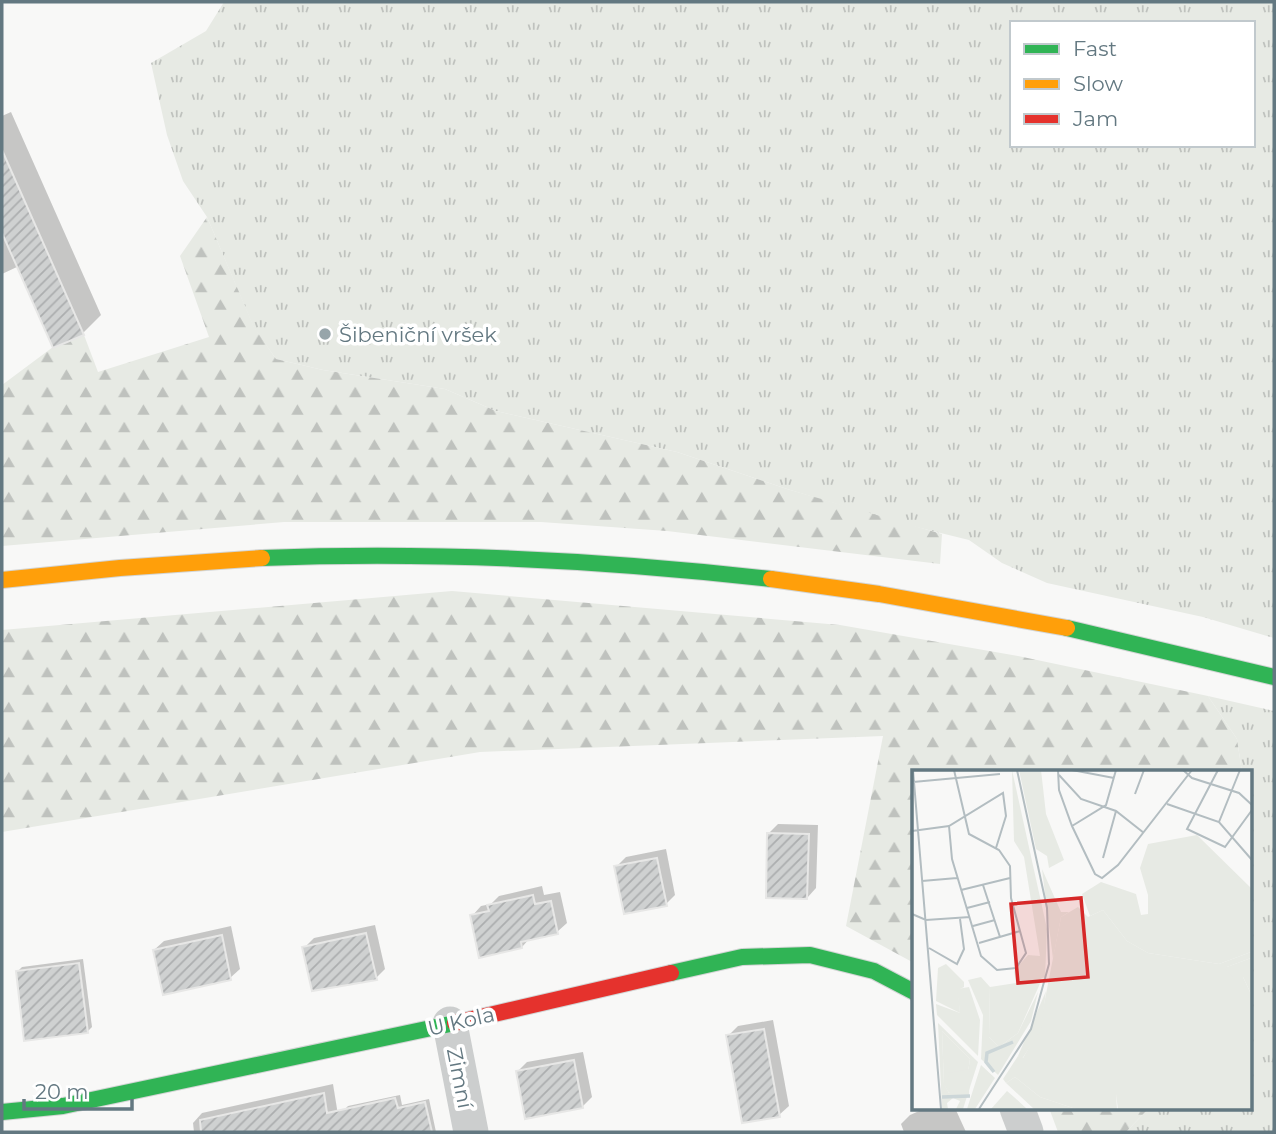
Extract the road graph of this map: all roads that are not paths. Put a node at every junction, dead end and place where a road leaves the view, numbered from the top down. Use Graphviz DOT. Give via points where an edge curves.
graph roads {
  1 [pos="2,580"];
  2 [pos="1274,677"];
  3 [pos="912,991"];
  4 [pos="450,1024"];
  5 [pos="1018,1110"];
  6 [pos="2,1112"];
  7 [pos="471,1132"];
  8 [pos="1026,1132"];
  1 -- 2 [label="main road" via="113,568 320,557 477,556 647,566 754,576 1003,614"];
  3 -- 4 [label="main road, U Kola" via="874,971 810,955 742,957"];
  4 -- 6 [label="main road, U Kola" via="62,1106"];
  4 -- 7 [label="street, Zimní"];
  5 -- 8 [label="street"];
}
